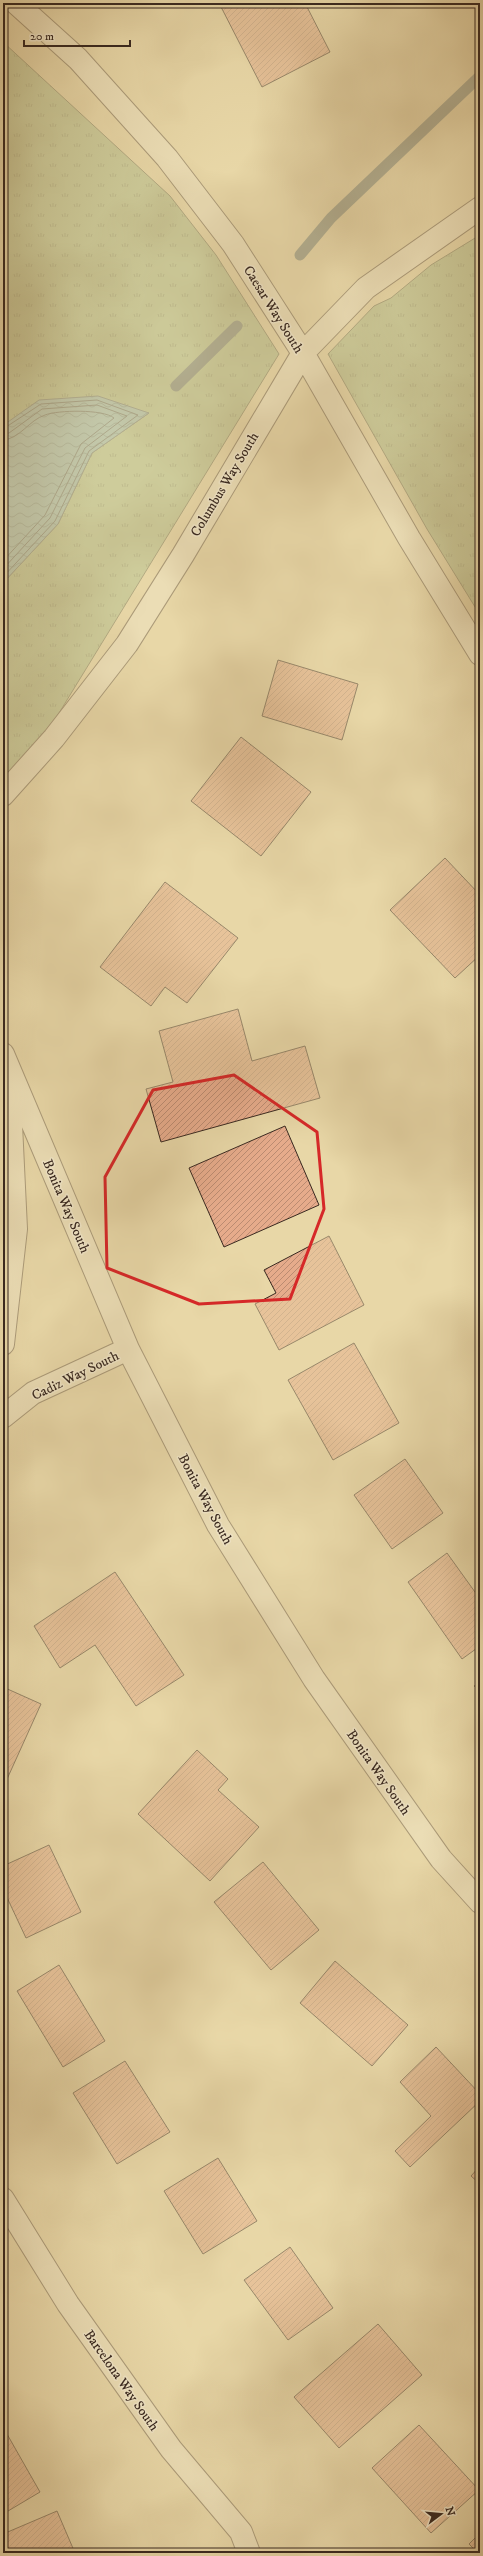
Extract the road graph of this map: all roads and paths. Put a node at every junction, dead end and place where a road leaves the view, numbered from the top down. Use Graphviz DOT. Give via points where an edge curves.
graph roads {
  1 [pos="16,3"];
  2 [pos="480,208"];
  3 [pos="303,353"];
  4 [pos="480,654"];
  5 [pos="3,795"];
  6 [pos="6,1062"];
  7 [pos="3,1344"];
  8 [pos="128,1349"];
  9 [pos="3,1417"];
  10 [pos="480,1902"];
  11 [pos="3,2199"];
  12 [pos="241,2532"];
  13 [pos="249,2553"];
  14 [pos="264,2553"];
  1 -- 3 [label="street, Caesar Way South" via="78,59 167,158 234,244"];
  2 -- 3 [label="street, Columbus Way South" via="366,288"];
  3 -- 4 [label="street, Caesar Way South" via="409,538"];
  3 -- 5 [label="street, Columbus Way South" via="127,644 54,738"];
  6 -- 7 [label="street" via="16,1229"];
  6 -- 8 [label="street, Bonita Way South"];
  8 -- 9 [label="street, Cadiz Way South" via="33,1393"];
  8 -- 10 [label="street, Bonita Way South" via="218,1525 314,1679 441,1859"];
  11 -- 12 [label="street, Barcelona Way South" via="68,2304 171,2449"];
  12 -- 13 [label="street, Barcelona Way South"];
  12 -- 14 [label="street"];
}
